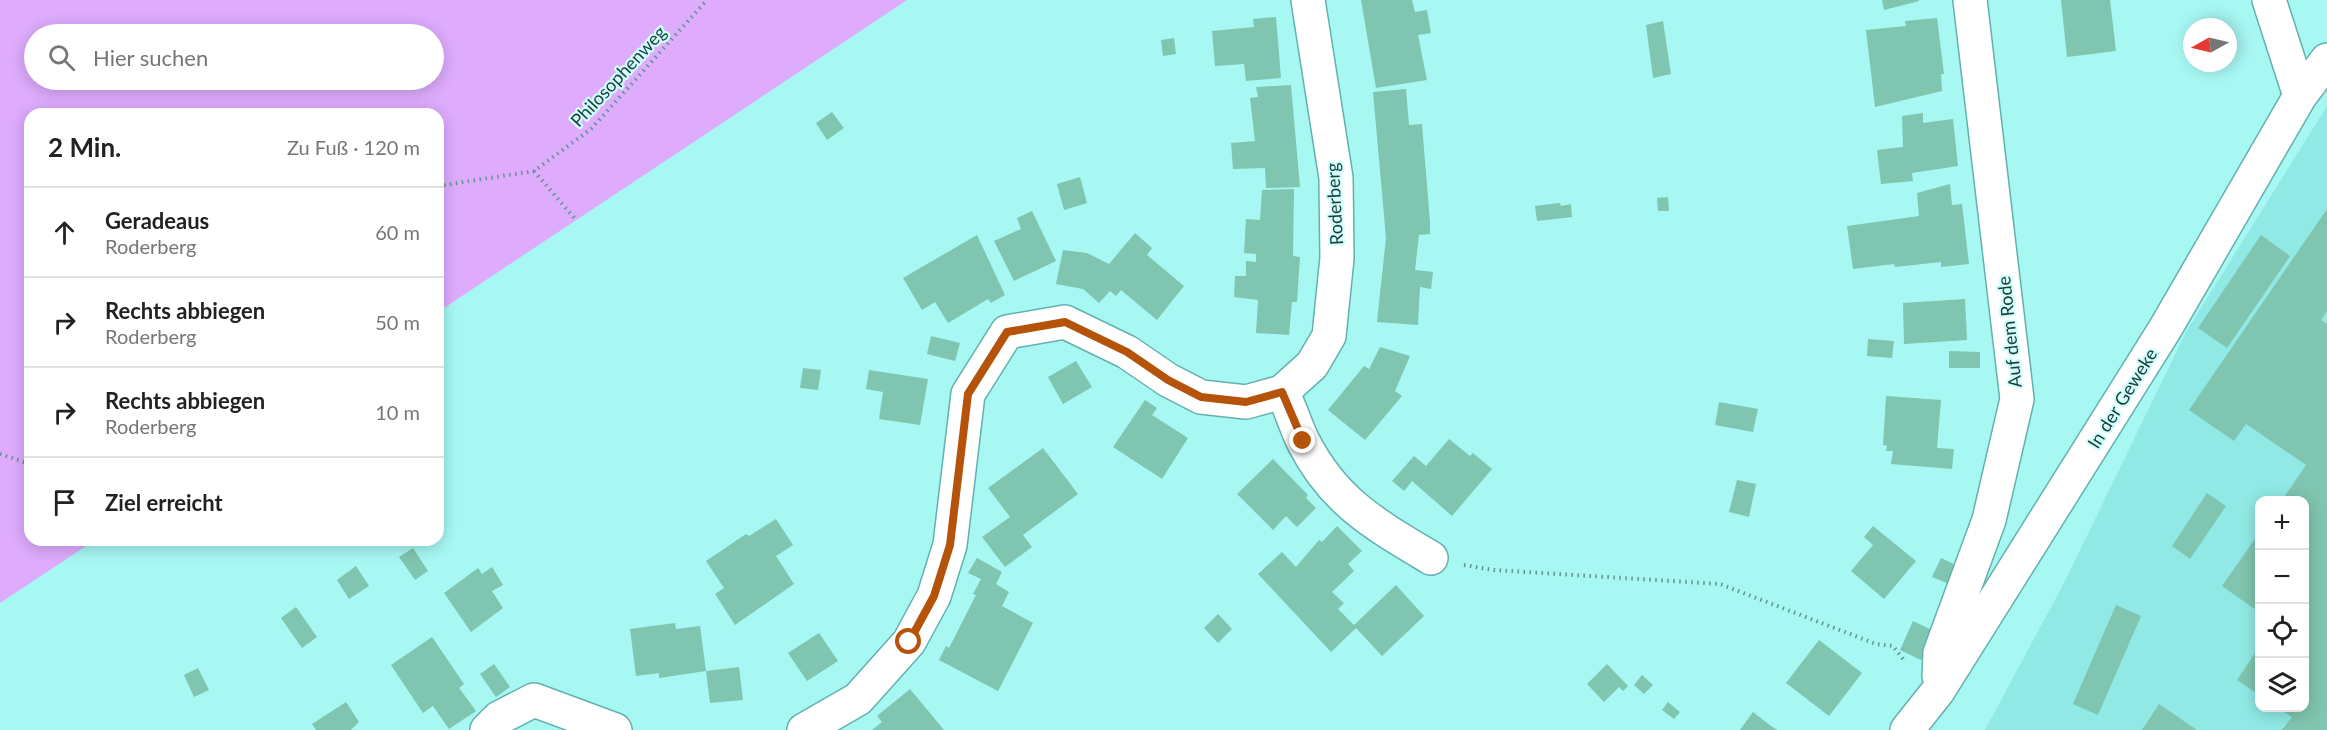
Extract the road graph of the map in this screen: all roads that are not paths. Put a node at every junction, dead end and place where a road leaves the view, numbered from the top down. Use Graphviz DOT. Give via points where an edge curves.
graph roads {
  1 [pos="1308,0"];
  2 [pos="1970,0"];
  3 [pos="2269,0"];
  4 [pos="2327,60"];
  5 [pos="2300,96"];
  6 [pos="1282,392"];
  7 [pos="1431,558"];
  8 [pos="1938,690"];
  9 [pos="487,730"];
  10 [pos="615,730"];
  11 [pos="804,730"];
  12 [pos="1907,730"];
  1 -- 6 [label="street, Roderberg" via="1335,178 1337,258 1329,336 1312,365"];
  2 -- 8 [label="street, Auf dem Rode" via="2017,399 1989,520 1940,653"];
  3 -- 5 [label="street"];
  4 -- 5 [label="street, In der Geweke"];
  5 -- 8 [label="street, In der Geweke" via="2165,329"];
  6 -- 7 [label="street" via="1303,441 1327,481 1363,517"];
  6 -- 11 [label="street, Roderberg" via="1246,402 1201,397 1127,352 1065,322 1007,332 968,394 950,545 934,596 909,642 858,699"];
  8 -- 12 [label="street, In der Geweke"];
  9 -- 10 [label="street" via="499,718 534,700"];
}
